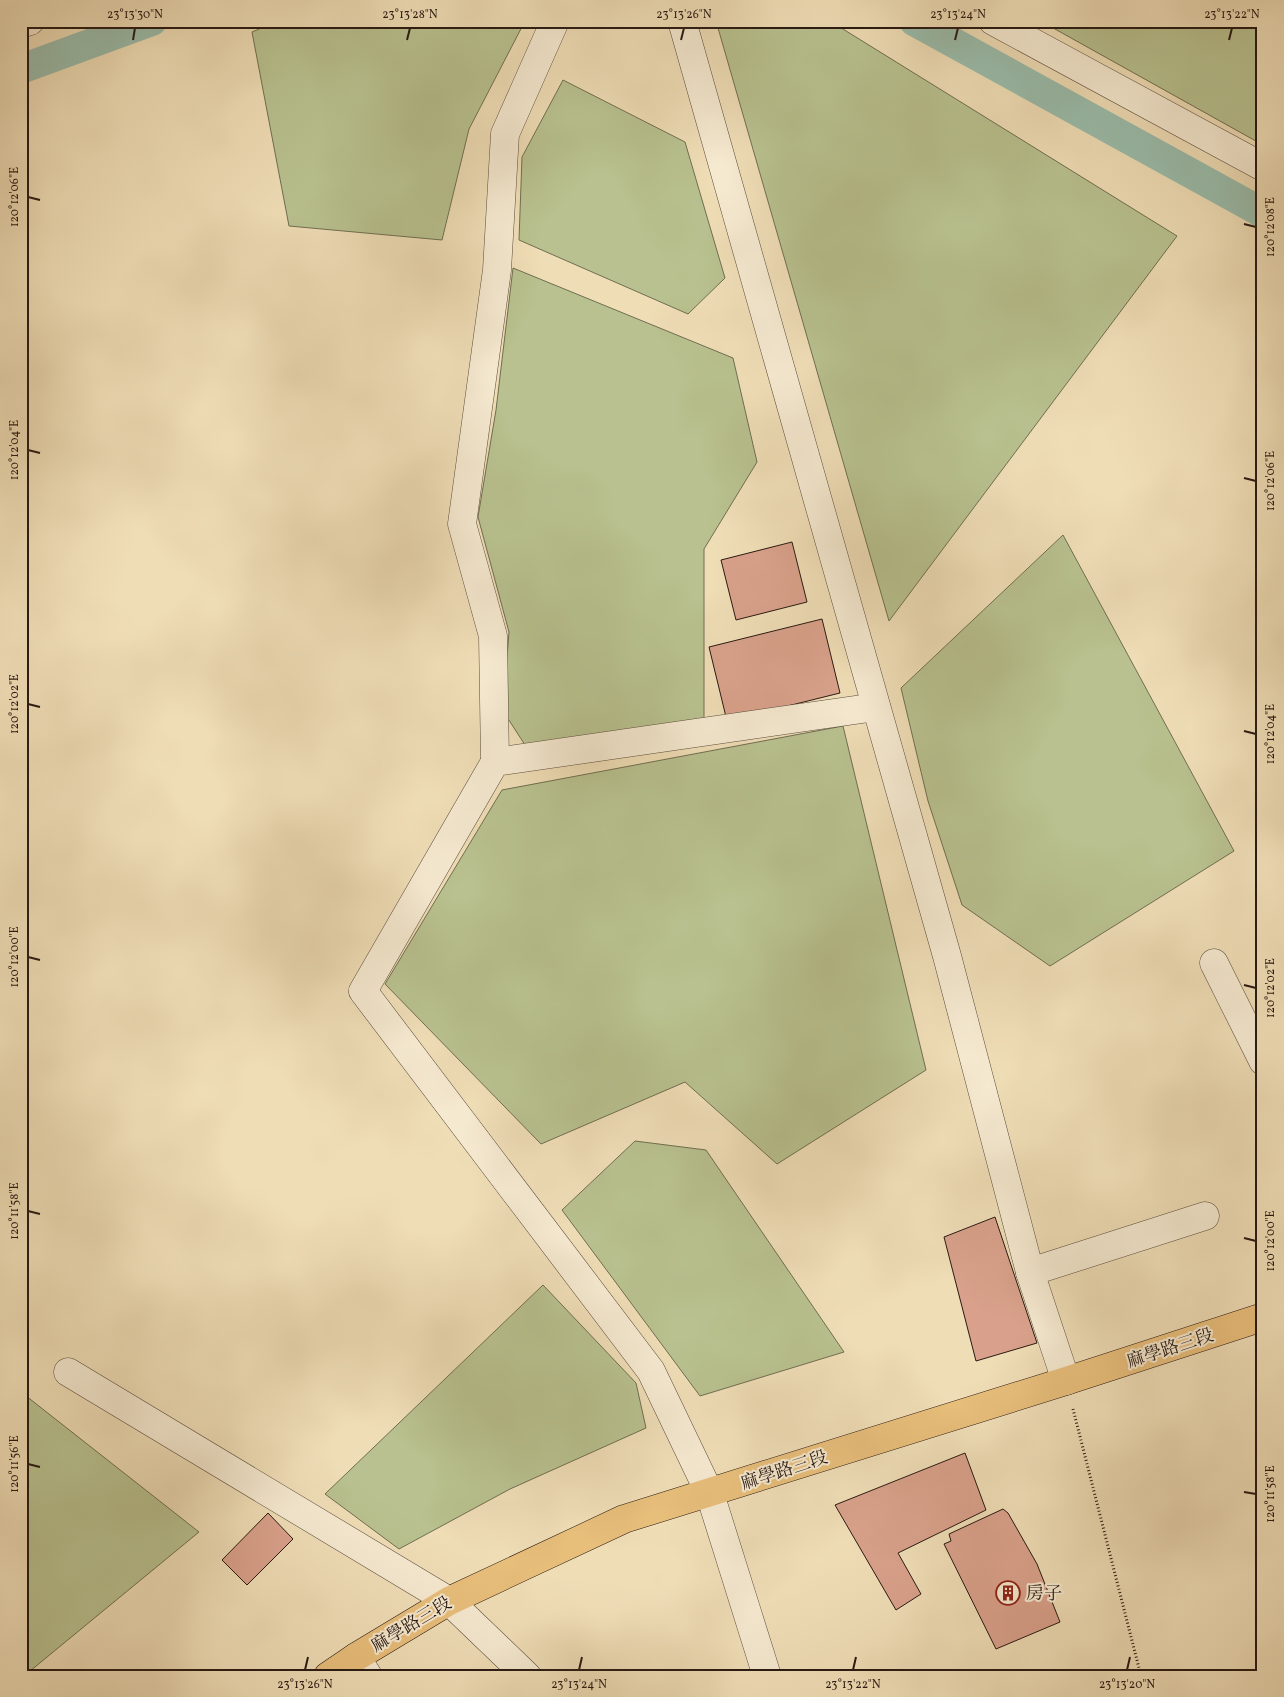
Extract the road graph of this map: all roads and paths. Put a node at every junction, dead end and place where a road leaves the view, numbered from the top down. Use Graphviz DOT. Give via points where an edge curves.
graph roads {
  1 [pos="30,21"];
  2 [pos="554,21"];
  3 [pos="682,21"];
  4 [pos="993,21"];
  5 [pos="21,24"];
  6 [pos="1263,167"];
  7 [pos="876,707"];
  8 [pos="495,762"];
  9 [pos="1214,963"];
  10 [pos="1263,1061"];
  11 [pos="1205,1216"];
  12 [pos="1030,1272"];
  13 [pos="1263,1317"];
  14 [pos="68,1372"];
  15 [pos="1066,1381"];
  16 [pos="710,1494"];
  17 [pos="449,1601"];
  18 [pos="362,1666"];
  19 [pos="328,1676"];
  20 [pos="527,1676"];
  21 [pos="767,1676"];
  22 [pos="1141,1676"];
  1 -- 5 [label="lane"];
  2 -- 8 [label="lane" via="505,134 497,270 462,524 492,636"];
  3 -- 7 [label="lane"];
  4 -- 6 [label="lane"];
  7 -- 8 [label="lane"];
  7 -- 12 [label="lane" via="947,956"];
  8 -- 16 [label="lane" via="363,991 651,1371"];
  9 -- 10 [label="lane"];
  11 -- 12 [label="lane"];
  12 -- 15 [label="lane"];
  13 -- 15 [label="main road, 麻學路三段"];
  14 -- 17 [label="lane"];
  15 -- 16 [label="main road, 麻學路三段"];
  15 -- 22 [label="path"];
  16 -- 17 [label="main road, 麻學路三段" via="624,1519"];
  16 -- 21 [label="lane"];
  17 -- 18 [label="main road, 麻學路三段"];
  17 -- 20 [label="lane"];
  18 -- 19 [label="main road, 麻學路三段"];
}
